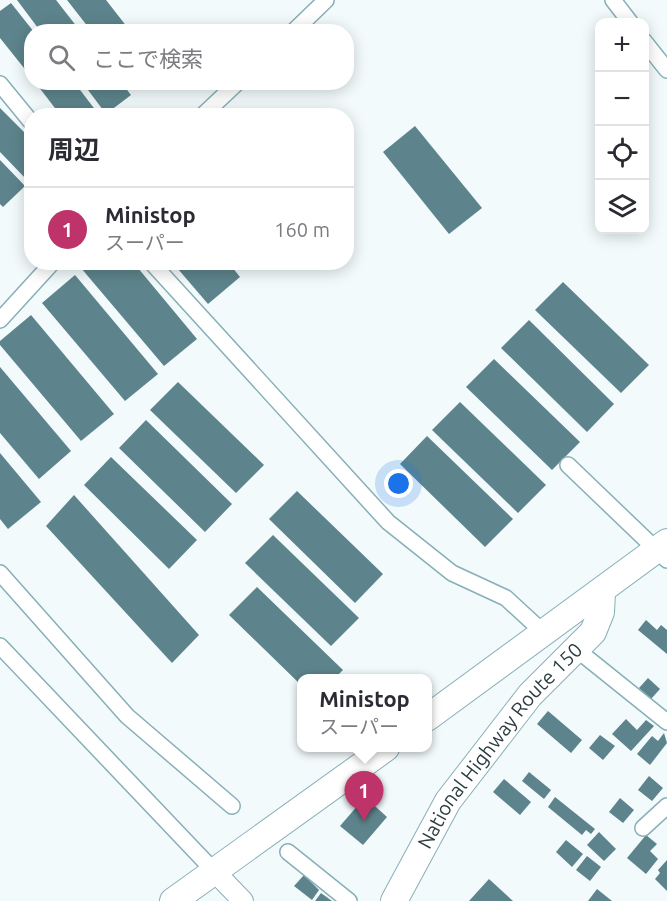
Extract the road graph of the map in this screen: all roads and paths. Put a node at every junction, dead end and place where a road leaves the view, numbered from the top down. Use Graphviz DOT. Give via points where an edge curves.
graph roads {
  1 [pos="326,0"];
  2 [pos="613,0"];
  3 [pos="627,18"];
  4 [pos="301,24"];
  5 [pos="649,46"];
  6 [pos="667,70"];
  7 [pos="0,84"];
  8 [pos="230,90"];
  9 [pos="210,108"];
  10 [pos="24,113"];
  11 [pos="46,270"];
  12 [pos="158,270"];
  13 [pos="0,320"];
  14 [pos="568,465"];
  15 [pos="664,551"];
  16 [pos="0,573"];
  17 [pos="603,592"];
  18 [pos="544,633"];
  19 [pos="0,645"];
  20 [pos="576,649"];
  21 [pos="432,714"];
  22 [pos="667,722"];
  23 [pos="379,752"];
  24 [pos="232,806"];
  25 [pos="667,806"];
  26 [pos="644,828"];
  27 [pos="288,852"];
  28 [pos="214,871"];
  29 [pos="173,901"];
  30 [pos="243,901"];
  31 [pos="349,901"];
  32 [pos="394,901"];
  1 -- 4 [label="street"];
  2 -- 3 [label="street"];
  5 -- 6 [label="street"];
  7 -- 10 [label="street"];
  8 -- 9 [label="street"];
  11 -- 13 [label="street"];
  12 -- 18 [label="street" via="388,522 452,573 506,598"];
  14 -- 15 [label="street"];
  15 -- 17 [label="highway, National Highway Route 150"];
  16 -- 24 [label="street" via="128,716"];
  17 -- 18 [label="highway, National Highway Route 150"];
  17 -- 20 [label="highway, National Highway Route 150" via="593,632"];
  18 -- 21 [label="highway, National Highway Route 150"];
  19 -- 28 [label="street"];
  20 -- 22 [label="street"];
  20 -- 32 [label="highway, National Highway Route 150" via="530,695 448,801"];
  23 -- 28 [label="highway"];
  25 -- 26 [label="street"];
  27 -- 31 [label="street"];
  28 -- 29 [label="highway"];
  28 -- 30 [label="street"];
}
